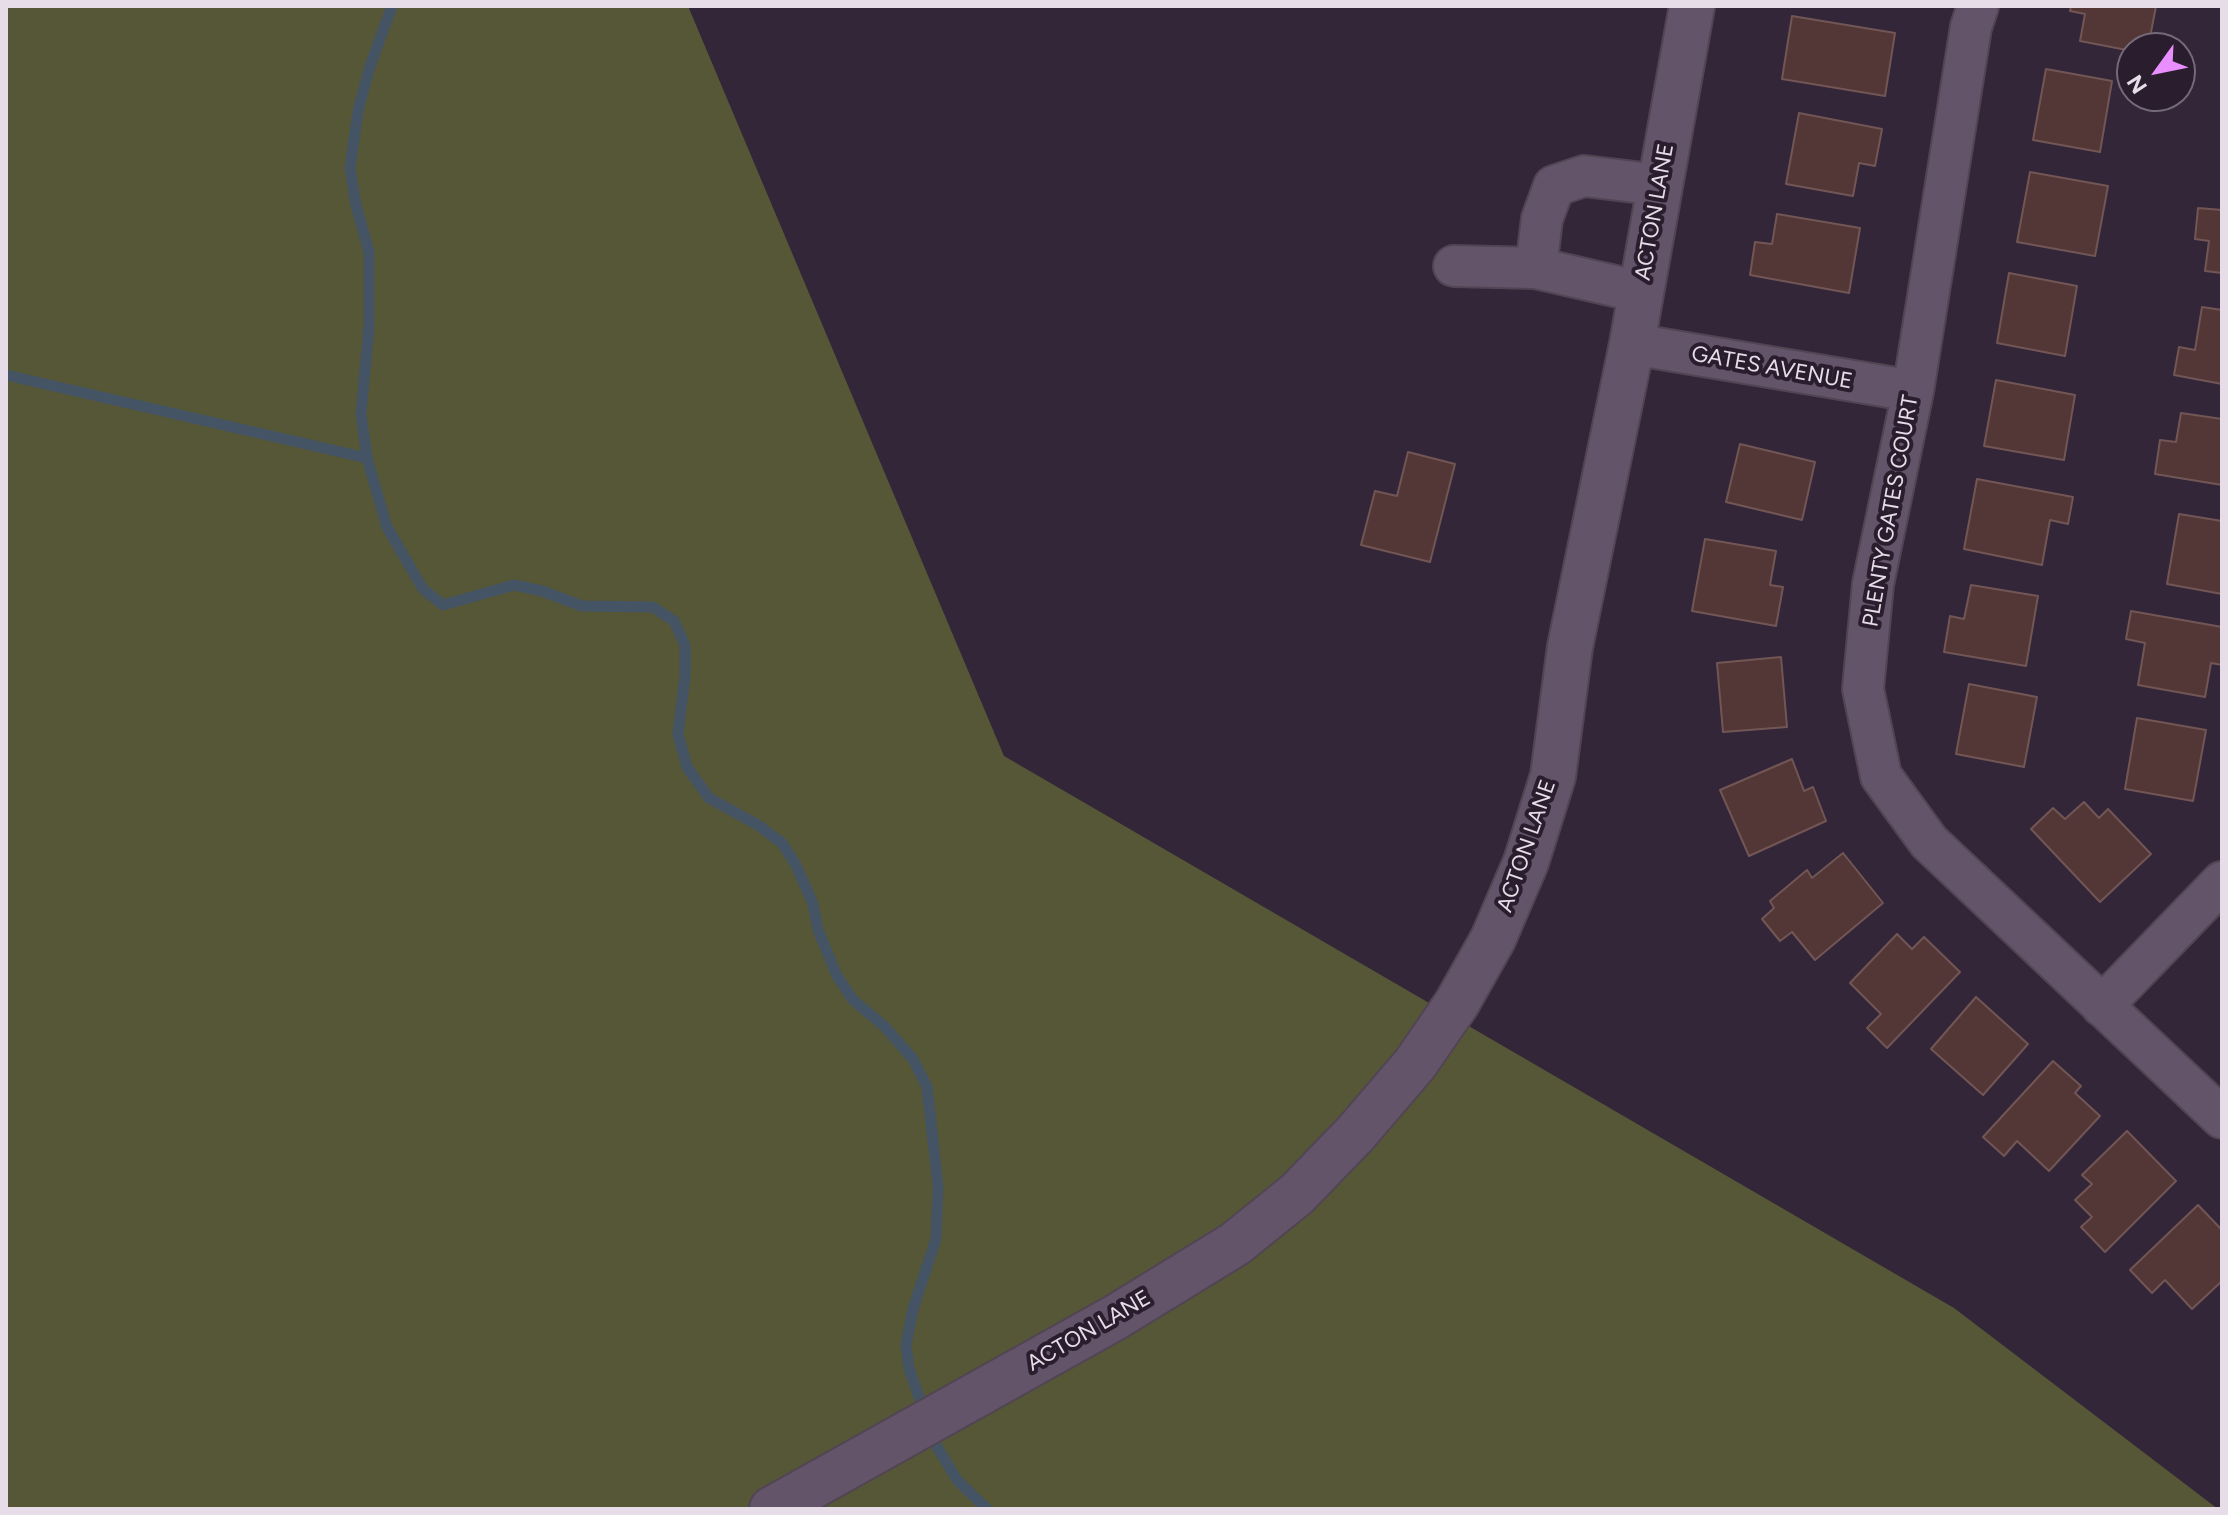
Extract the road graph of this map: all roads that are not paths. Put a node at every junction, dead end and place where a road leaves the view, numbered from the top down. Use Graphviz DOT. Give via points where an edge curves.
graph roads {
  1 [pos="1692,6"];
  2 [pos="1978,6"];
  3 [pos="1660,185"];
  4 [pos="1454,266"];
  5 [pos="1536,268"];
  6 [pos="1641,292"];
  7 [pos="1632,344"];
  8 [pos="1913,391"];
  9 [pos="2222,882"];
  10 [pos="2102,1006"];
  11 [pos="2222,1118"];
  12 [pos="772,1509"];
  1 -- 3 [label="street, ACTON LANE"];
  2 -- 8 [label="street, PLENTY GATES COURT"];
  3 -- 5 [label="street" via="1584,176 1554,186 1542,219"];
  3 -- 6 [label="street, ACTON LANE"];
  4 -- 5 [label="street"];
  5 -- 6 [label="street"];
  6 -- 7 [label="street, ACTON LANE"];
  7 -- 8 [label="street, GATES AVENUE"];
  7 -- 12 [label="street, ACTON LANE" via="1570,647 1553,776 1526,862 1493,939 1415,1064 1297,1194 1235,1244 1116,1317"];
  8 -- 10 [label="street, PLENTY GATES COURT" via="1873,584 1863,689 1881,776 1929,842"];
  9 -- 10 [label="street"];
  10 -- 11 [label="street, PLENTY GATES COURT"];
}
